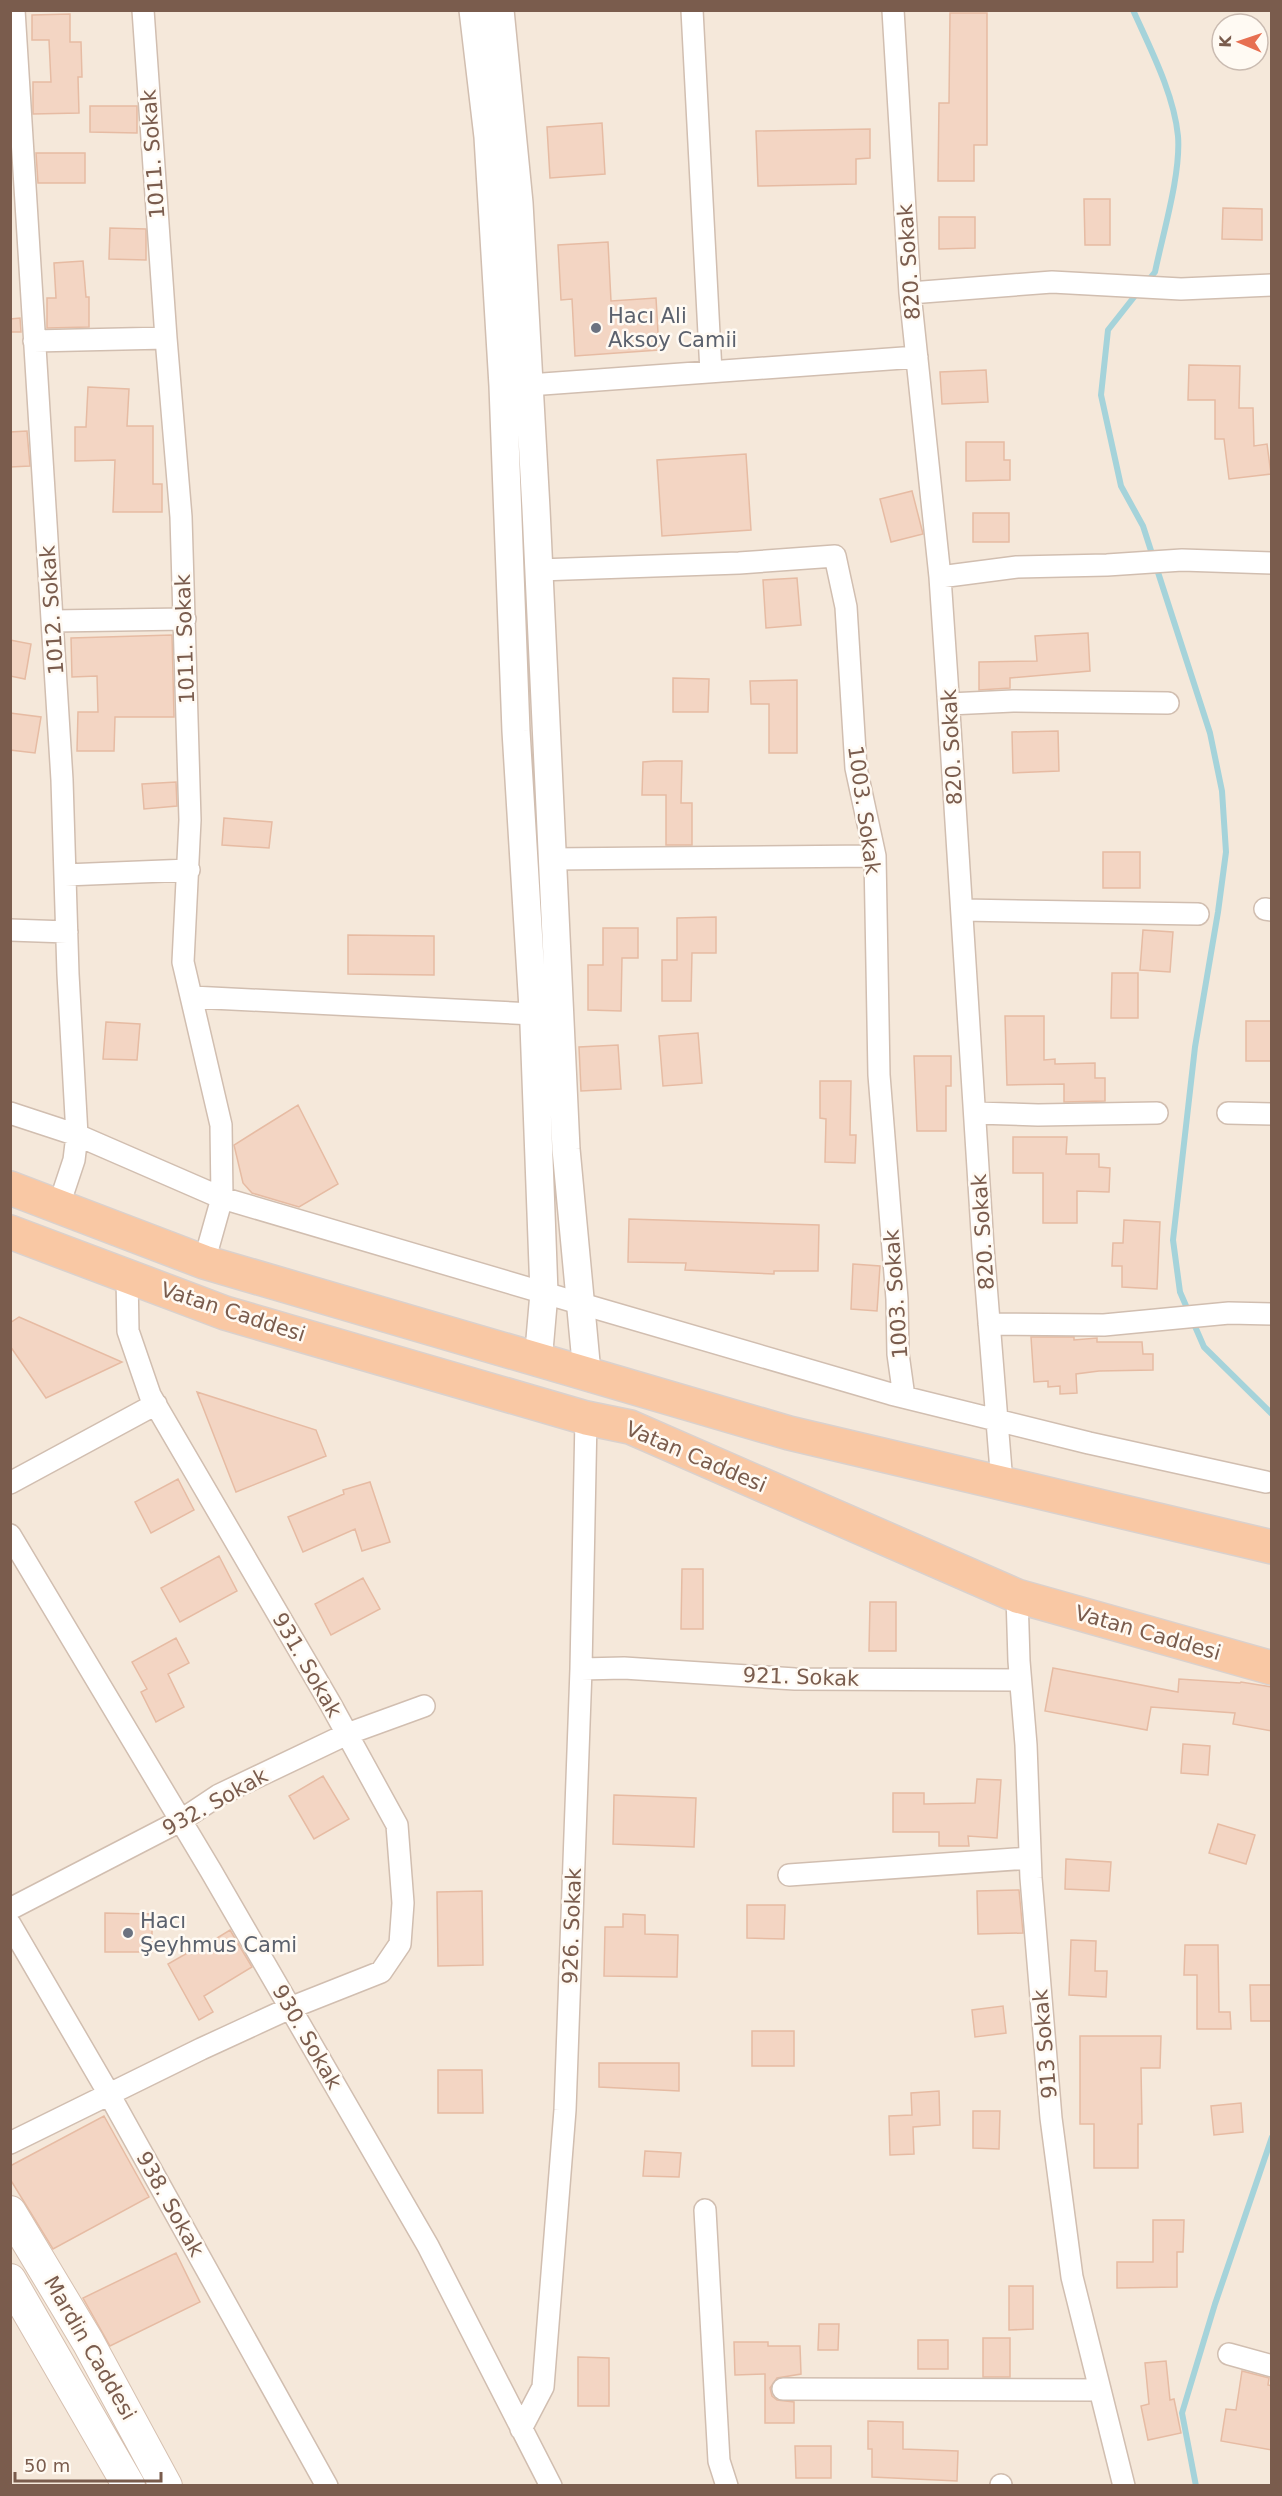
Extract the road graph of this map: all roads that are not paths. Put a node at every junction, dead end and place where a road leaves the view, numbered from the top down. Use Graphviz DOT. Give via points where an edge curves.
graph roads {
  1 [pos="14,10"];
  2 [pos="144,10"];
  3 [pos="473,10"];
  4 [pos="500,10"];
  5 [pos="692,10"];
  6 [pos="893,10"];
  7 [pos="1272,285"];
  8 [pos="910,293"];
  9 [pos="166,338"];
  10 [pos="34,341"];
  11 [pos="917,357"];
  12 [pos="711,372"];
  13 [pos="530,386"];
  14 [pos="1272,563"];
  15 [pos="539,570"];
  16 [pos="940,577"];
  17 [pos="185,620"];
  18 [pos="53,621"];
  19 [pos="1168,703"];
  20 [pos="949,704"];
  21 [pos="874,856"];
  22 [pos="552,859"];
  23 [pos="189,870"];
  24 [pos="65,875"];
  25 [pos="962,910"];
  26 [pos="1198,914"];
  27 [pos="10,930"];
  28 [pos="67,932"];
  29 [pos="192,997"];
  30 [pos="533,1014"];
  31 [pos="10,1113"];
  32 [pos="976,1113"];
  33 [pos="1157,1113"];
  34 [pos="1228,1113"];
  35 [pos="1272,1114"];
  36 [pos="77,1135"];
  37 [pos="10,1188"];
  38 [pos="222,1198"];
  39 [pos="57,1208"];
  40 [pos="10,1232"];
  41 [pos="204,1262"];
  42 [pos="128,1276"];
  43 [pos="544,1293"];
  44 [pos="582,1305"];
  45 [pos="1272,1314"];
  46 [pos="989,1324"];
  47 [pos="538,1362"];
  48 [pos="587,1373"];
  49 [pos="904,1397"];
  50 [pos="156,1404"];
  51 [pos="586,1418"];
  52 [pos="998,1421"];
  53 [pos="1266,1482"];
  54 [pos="10,1483"];
  55 [pos="1002,1483"];
  56 [pos="10,1535"];
  57 [pos="1272,1547"];
  58 [pos="1017,1596"];
  59 [pos="1272,1668"];
  60 [pos="581,1669"];
  61 [pos="1020,1680"];
  62 [pos="424,1706"];
  63 [pos="347,1734"];
  64 [pos="180,1821"];
  65 [pos="1030,1858"];
  66 [pos="789,1875"];
  67 [pos="10,1909"];
  68 [pos="10,1924"];
  69 [pos="290,2008"];
  70 [pos="109,2094"];
  71 [pos="10,2143"];
  72 [pos="705,2210"];
  73 [pos="10,2212"];
  74 [pos="10,2280"];
  75 [pos="1228,2354"];
  76 [pos="1272,2366"];
  77 [pos="783,2390"];
  78 [pos="1100,2390"];
  79 [pos="521,2429"];
  80 [pos="129,2486"];
  81 [pos="166,2486"];
  82 [pos="327,2486"];
  83 [pos="550,2486"];
  84 [pos="727,2486"];
  85 [pos="1124,2486"];
  1 -- 10 [label="street, 1012. Sokak"];
  2 -- 9 [label="street, 1011. Sokak"];
  3 -- 30 [label="street" via="488,138 503,386 517,743"];
  4 -- 13 [label="street" via="519,203"];
  5 -- 12 [label="street"];
  6 -- 8 [label="street, 820. Sokak"];
  7 -- 8 [label="street" via="1182,289 1052,282"];
  8 -- 11 [label="street, 820. Sokak"];
  9 -- 10 [label="street"];
  9 -- 17 [label="street, 1011. Sokak"];
  10 -- 18 [label="street, 1012. Sokak"];
  11 -- 12 [label="street"];
  11 -- 16 [label="street, 820. Sokak"];
  12 -- 13 [label="street"];
  13 -- 15 [label="street"];
  14 -- 16 [label="street" via="1182,560 1017,567"];
  15 -- 21 [label="street, 1003. Sokak" via="835,556 846,607 856,768"];
  15 -- 22 [label="street"];
  16 -- 20 [label="street, 820. Sokak"];
  17 -- 18 [label="street"];
  17 -- 23 [label="street, 1011. Sokak"];
  18 -- 24 [label="street, 1012. Sokak"];
  19 -- 20 [label="street"];
  20 -- 25 [label="street, 820. Sokak"];
  21 -- 22 [label="street"];
  21 -- 49 [label="street, 1003. Sokak" via="879,1075"];
  22 -- 44 [label="street" via="566,1149"];
  23 -- 24 [label="street"];
  23 -- 29 [label="street, 1011. Sokak" via="183,962"];
  24 -- 28 [label="street, 1012. Sokak"];
  25 -- 26 [label="street"];
  25 -- 32 [label="street, 820. Sokak"];
  27 -- 28 [label="street"];
  28 -- 36 [label="street, 1012. Sokak"];
  29 -- 30 [label="street"];
  29 -- 38 [label="street, 1011. Sokak" via="221,1125"];
  30 -- 43 [label="street"];
  31 -- 36 [label="street"];
  32 -- 33 [label="street"];
  32 -- 46 [label="street, 820. Sokak"];
  34 -- 35 [label="street"];
  36 -- 38 [label="street"];
  36 -- 39 [label="street, 1012. Sokak" via="74,1160"];
  37 -- 39 [label="highway, Vatan Caddesi"];
  38 -- 41 [label="street, 1011. Sokak"];
  38 -- 43 [label="street"];
  39 -- 41 [label="highway, Vatan Caddesi"];
  40 -- 42 [label="highway, Vatan Caddesi"];
  41 -- 47 [label="highway, Vatan Caddesi"];
  42 -- 50 [label="street, 931. Sokak" via="129,1331"];
  42 -- 51 [label="highway, Vatan Caddesi" via="225,1314"];
  43 -- 44 [label="street"];
  43 -- 47 [label="street"];
  44 -- 48 [label="street"];
  44 -- 49 [label="street"];
  45 -- 46 [label="street" via="1229,1313 1104,1324"];
  46 -- 52 [label="street, 820. Sokak"];
  47 -- 48 [label="highway, Vatan Caddesi"];
  48 -- 55 [label="highway, Vatan Caddesi" via="789,1433"];
  49 -- 52 [label="street"];
  50 -- 54 [label="street"];
  50 -- 63 [label="street, 931. Sokak"];
  51 -- 58 [label="highway, Vatan Caddesi" via="630,1427"];
  51 -- 60 [label="street, 926. Sokak"];
  52 -- 53 [label="street"];
  52 -- 55 [label="street, 820. Sokak"];
  55 -- 57 [label="highway, Vatan Caddesi"];
  56 -- 64 [label="street, 930. Sokak"];
  58 -- 59 [label="highway, Vatan Caddesi"];
  58 -- 61 [label="street, 913 Sokak"];
  60 -- 61 [label="street, 921. Sokak" via="624,1668 795,1679"];
  60 -- 79 [label="street, 926. Sokak" via="566,2110 543,2387"];
  61 -- 65 [label="street, 913 Sokak"];
  62 -- 63 [label="street, 932. Sokak"];
  63 -- 64 [label="street, 932. Sokak" via="219,1795"];
  63 -- 69 [label="street, 931. Sokak" via="398,1825 404,1903 400,1944 381,1972"];
  64 -- 67 [label="street, 932. Sokak"];
  64 -- 69 [label="street, 930. Sokak"];
  65 -- 66 [label="street"];
  65 -- 78 [label="street, 913 Sokak" via="1052,2129 1072,2277"];
  68 -- 70 [label="street, 938. Sokak"];
  69 -- 70 [label="street, 931. Sokak"];
  69 -- 79 [label="street, 930. Sokak" via="428,2246"];
  70 -- 71 [label="street, 931. Sokak"];
  70 -- 82 [label="street, 938. Sokak"];
  72 -- 84 [label="street" via="719,2461"];
  73 -- 81 [label="main road, Mardin Caddesi" via="88,2342"];
  74 -- 80 [label="main road, Mardin Caddesi"];
  75 -- 76 [label="street"];
  77 -- 78 [label="street"];
  78 -- 85 [label="street, 913 Sokak"];
  79 -- 83 [label="street, 930. Sokak"];
}
